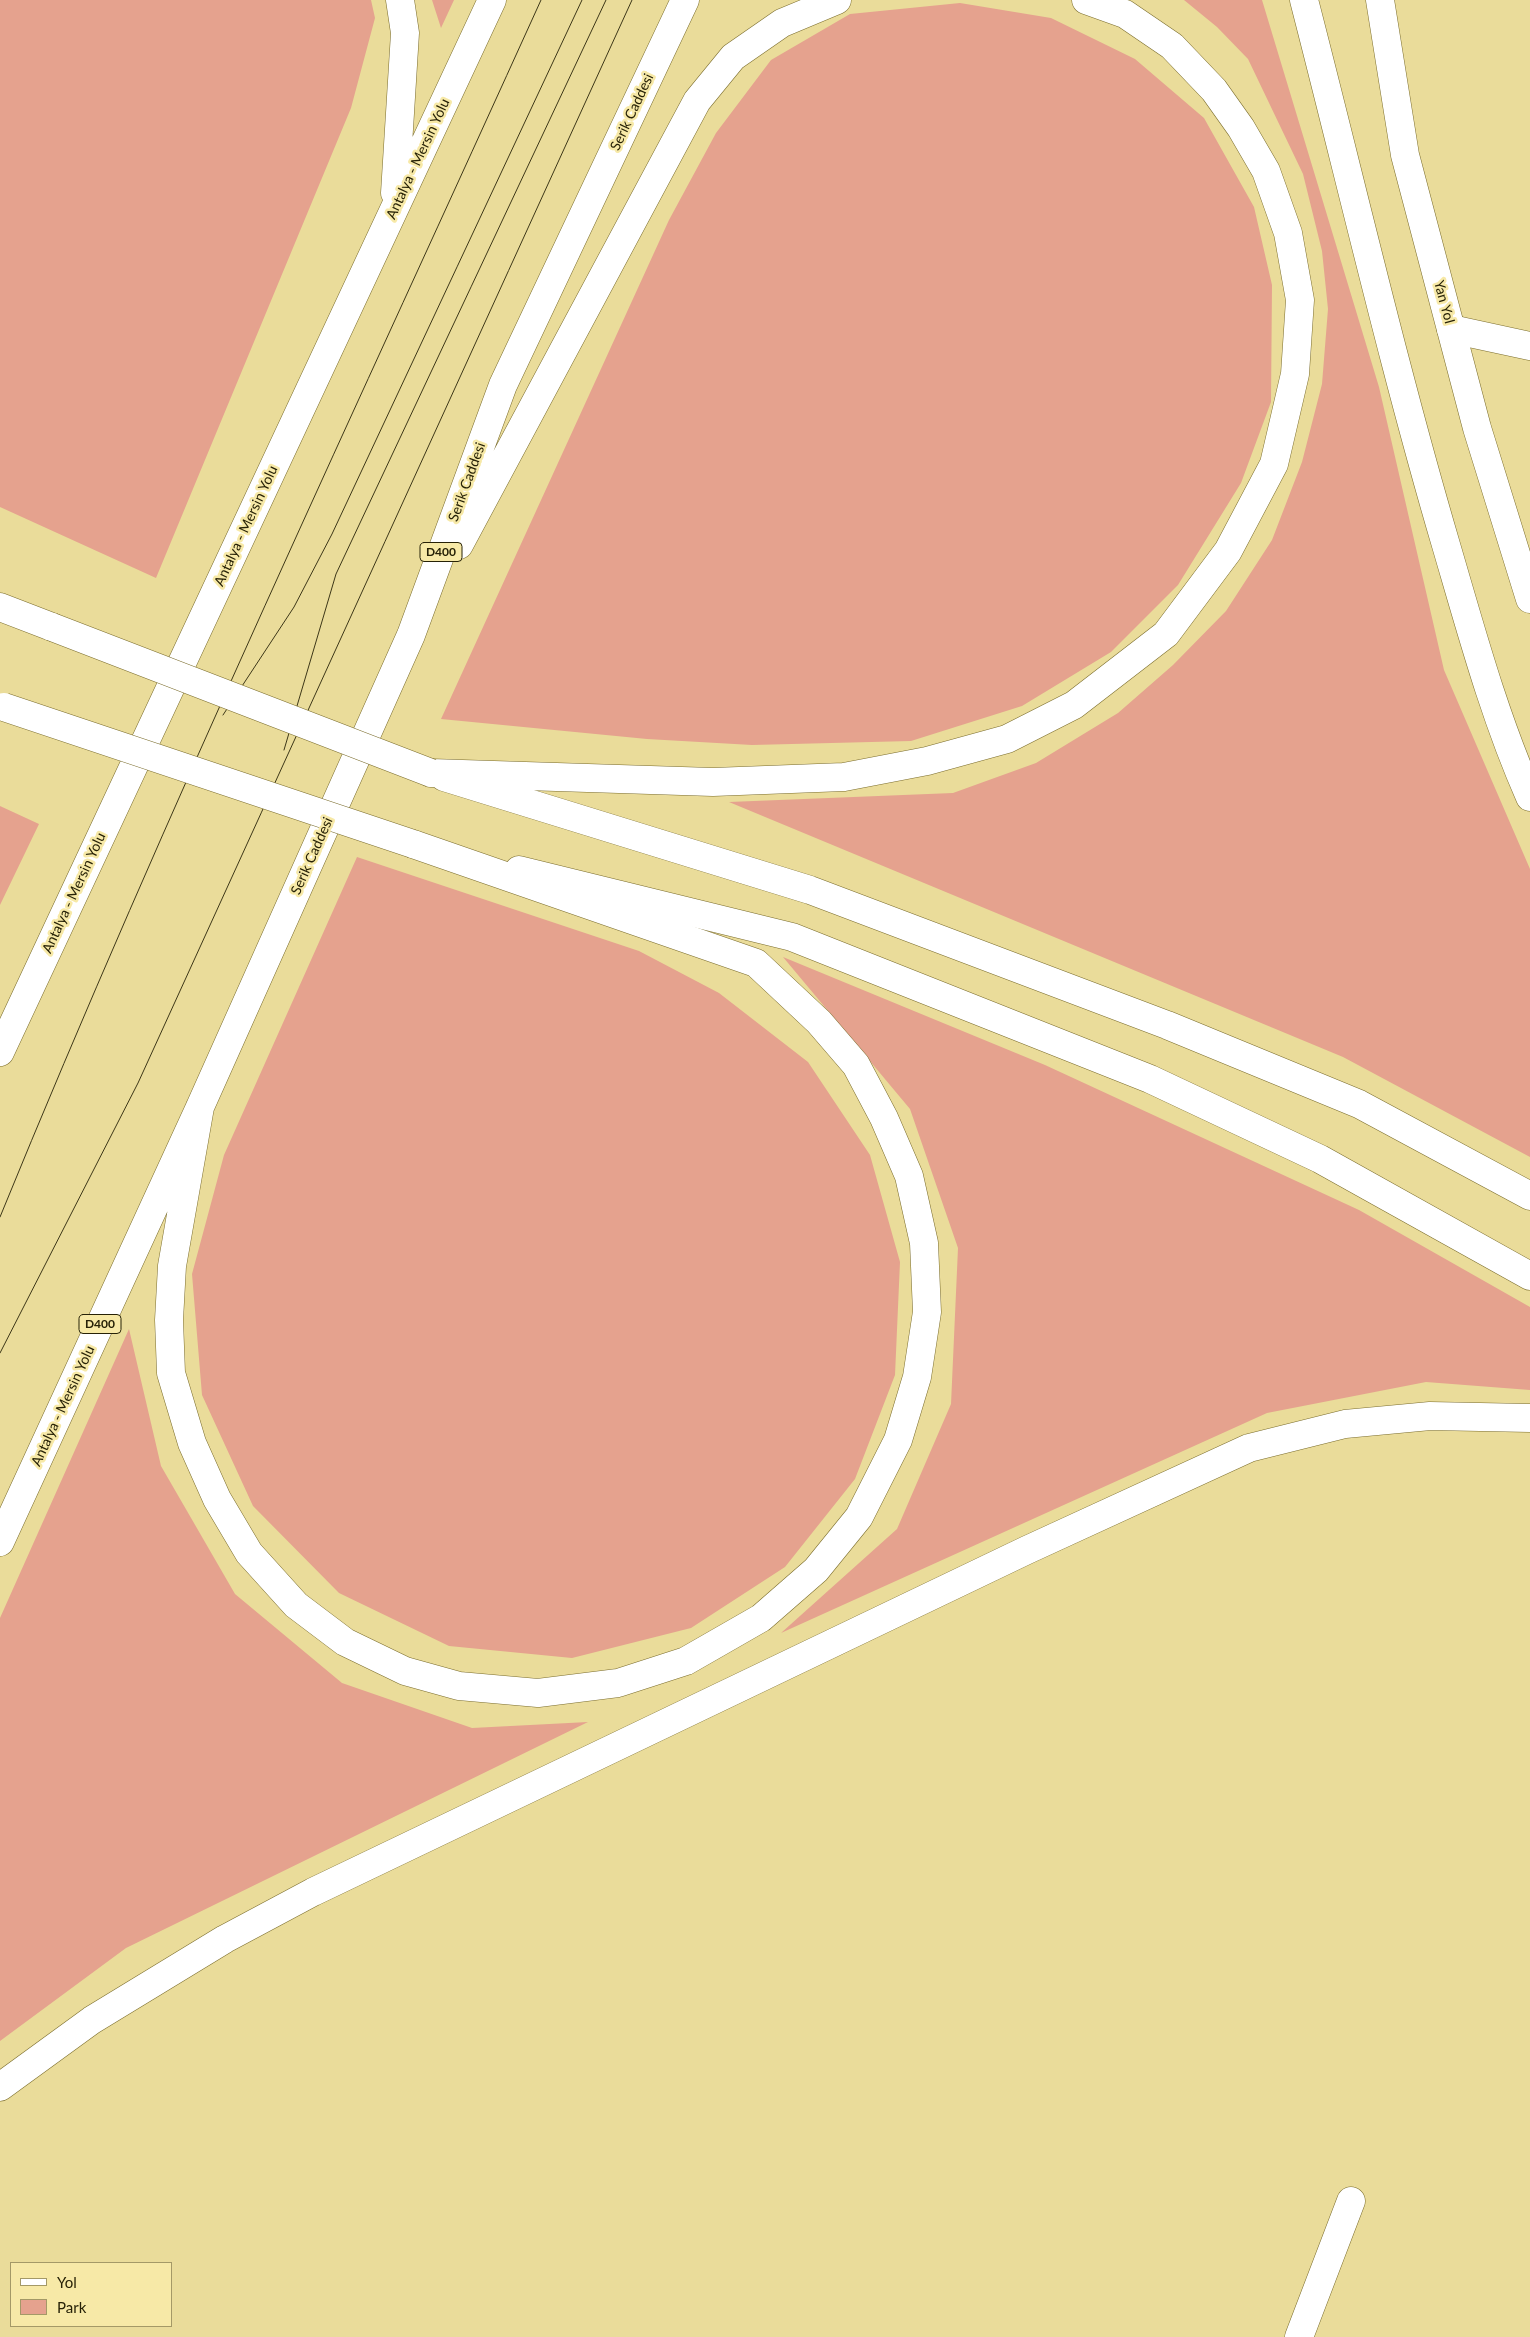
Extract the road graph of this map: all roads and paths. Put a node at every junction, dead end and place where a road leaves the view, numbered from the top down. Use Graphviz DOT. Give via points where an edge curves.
graph roads {
  1 [pos="400,0"];
  2 [pos="492,0"];
  3 [pos="685,0"];
  4 [pos="837,0"];
  5 [pos="1086,0"];
  6 [pos="1304,0"];
  7 [pos="1380,0"];
  8 [pos="394,209"];
  9 [pos="1451,329"];
  10 [pos="1530,346"];
  11 [pos="1530,599"];
  12 [pos="0,607"];
  13 [pos="411,634"];
  14 [pos="2,706"];
  15 [pos="431,773"];
  16 [pos="1530,797"];
  17 [pos="413,844"];
  18 [pos="0,1052"];
  19 [pos="200,1107"];
  20 [pos="1530,1196"];
  21 [pos="1530,1276"];
  22 [pos="1530,1418"];
  23 [pos="0,1542"];
  24 [pos="0,2087"];
  25 [pos="1351,2201"];
  26 [pos="1299,2337"];
  1 -- 8 [label="main road" via="405,33"];
  2 -- 8 [label="main road, Antalya - Mersin Yolu"];
  3 -- 13 [label="main road, Serik Caddesi / D400" via="503,384"];
  4 -- 13 [label="main road" via="782,23 734,57 697,101"];
  5 -- 15 [label="main road" via="1125,14 1172,46 1214,90 1266,171 1288,233 1300,300 1295,374 1274,464 1228,551 1166,634 1074,705 1007,740 927,761 844,777 714,782"];
  6 -- 16 [label="main road" via="1423,466 1474,642 1506,740"];
  7 -- 9 [label="main road, Yan Yol" via="1405,155"];
  8 -- 18 [label="main road, Antalya - Mersin Yolu"];
  9 -- 10 [label="main road"];
  9 -- 11 [label="main road, Yan Yol"];
  12 -- 15 [label="main road, bridge"];
  13 -- 19 [label="main road, Serik Caddesi / D400"];
  14 -- 17 [label="main road, bridge"];
  15 -- 20 [label="main road" via="810,890 1167,1025 1359,1104"];
  17 -- 19 [label="main road" via="756,963 819,1022 856,1065 909,1176 924,1243 927,1312 917,1377 898,1440 859,1516 816,1570 761,1618 686,1661 618,1683 538,1693 460,1686 405,1671 345,1642 296,1604 249,1553 217,1499 192,1443 171,1373 172,1266"];
  17 -- 21 [label="main road" via="792,937 1150,1079 1320,1159"];
  19 -- 23 [label="main road, Antalya - Mersin Yolu / D400"];
  22 -- 24 [label="main road" via="1430,1416 1345,1424 1248,1448 1026,1550 313,1892 225,1940 92,2020"];
  25 -- 26 [label="main road"];
}
